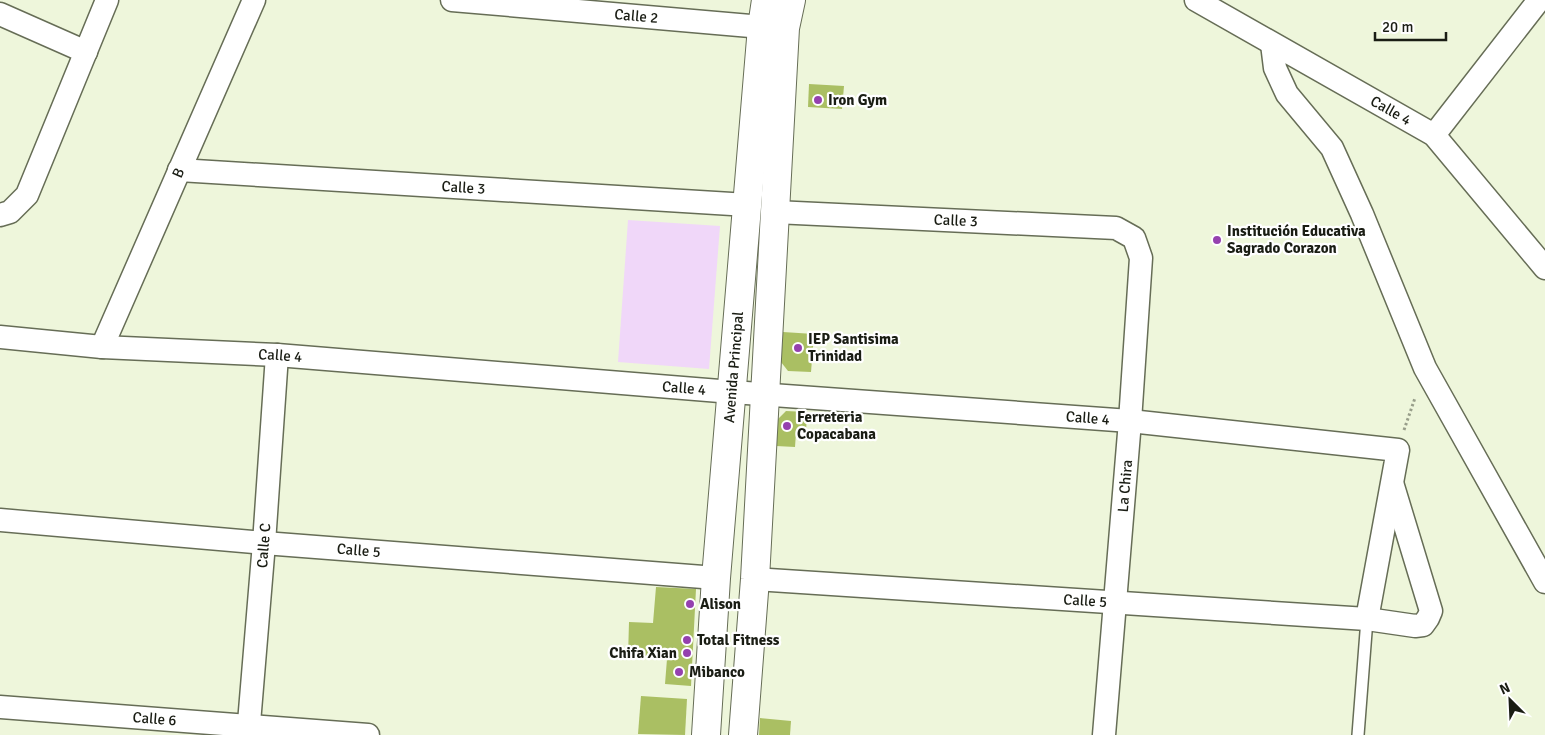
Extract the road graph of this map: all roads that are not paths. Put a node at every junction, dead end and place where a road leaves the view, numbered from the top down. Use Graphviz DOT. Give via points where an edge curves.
graph roads {
  1 [pos="107,0"];
  2 [pos="254,0"];
  3 [pos="452,0"];
  4 [pos="766,0"];
  5 [pos="792,0"];
  6 [pos="1196,0"];
  7 [pos="1539,0"];
  8 [pos="2,20"];
  9 [pos="762,27"];
  10 [pos="1272,44"];
  11 [pos="86,52"];
  12 [pos="1434,135"];
  13 [pos="179,170"];
  14 [pos="748,205"];
  15 [pos="775,212"];
  16 [pos="0,215"];
  17 [pos="1134,238"];
  18 [pos="1545,268"];
  19 [pos="0,337"];
  20 [pos="102,347"];
  21 [pos="277,356"];
  22 [pos="732,392"];
  23 [pos="765,394"];
  24 [pos="1130,422"];
  25 [pos="1392,482"];
  26 [pos="0,520"];
  27 [pos="264,542"];
  28 [pos="716,578"];
  29 [pos="755,579"];
  30 [pos="1545,582"];
  31 [pos="1115,602"];
  32 [pos="1367,620"];
  33 [pos="0,707"];
  34 [pos="248,730"];
  35 [pos="368,735"];
  36 [pos="706,735"];
  37 [pos="743,735"];
  38 [pos="1104,735"];
  39 [pos="1358,735"];
  1 -- 11 [label="street"];
  2 -- 13 [label="street, B"];
  3 -- 9 [label="street, Calle 2"];
  4 -- 9 [label="street, Avenida Principal"];
  5 -- 15 [label="street, Avenida Principal" via="785,28"];
  6 -- 10 [label="street, Calle 4"];
  7 -- 12 [label="street"];
  8 -- 11 [label="street"];
  9 -- 14 [label="street, Avenida Principal"];
  10 -- 12 [label="street, Calle 4"];
  10 -- 30 [label="street" via="1275,68 1287,94 1332,148 1424,368"];
  11 -- 16 [label="street" via="26,195 10,212"];
  12 -- 18 [label="street, Calle 4"];
  13 -- 14 [label="street, Calle 3"];
  13 -- 20 [label="street, B"];
  14 -- 22 [label="street, Avenida Principal"];
  15 -- 17 [label="street, Calle 3" via="1116,228"];
  15 -- 23 [label="street, Avenida Principal"];
  17 -- 24 [label="street, La Chira" via="1141,258"];
  19 -- 20 [label="street, Calle 4"];
  20 -- 21 [label="street, Calle 4"];
  21 -- 22 [label="street, Calle 4"];
  21 -- 27 [label="street, Calle C"];
  22 -- 23 [label="street, Calle 4"];
  22 -- 28 [label="street, Avenida Principal"];
  23 -- 24 [label="street, Calle 4"];
  23 -- 29 [label="street, Avenida Principal"];
  24 -- 25 [label="street, Calle 4" via="1398,450"];
  24 -- 31 [label="street, La Chira"];
  25 -- 32 [label="street"];
  25 -- 32 [label="street, Calle 5" via="1431,611 1423,625"];
  26 -- 27 [label="street, Calle 5"];
  27 -- 28 [label="street, Calle 5"];
  27 -- 34 [label="street, Calle C"];
  28 -- 36 [label="street, Avenida Principal"];
  29 -- 31 [label="street, Calle 5"];
  29 -- 37 [label="street, Avenida Principal"];
  31 -- 32 [label="street, Calle 5"];
  31 -- 38 [label="street, La Chira"];
  32 -- 39 [label="lane"];
  33 -- 34 [label="street, Calle 6"];
  34 -- 35 [label="street, Calle 6"];
}
